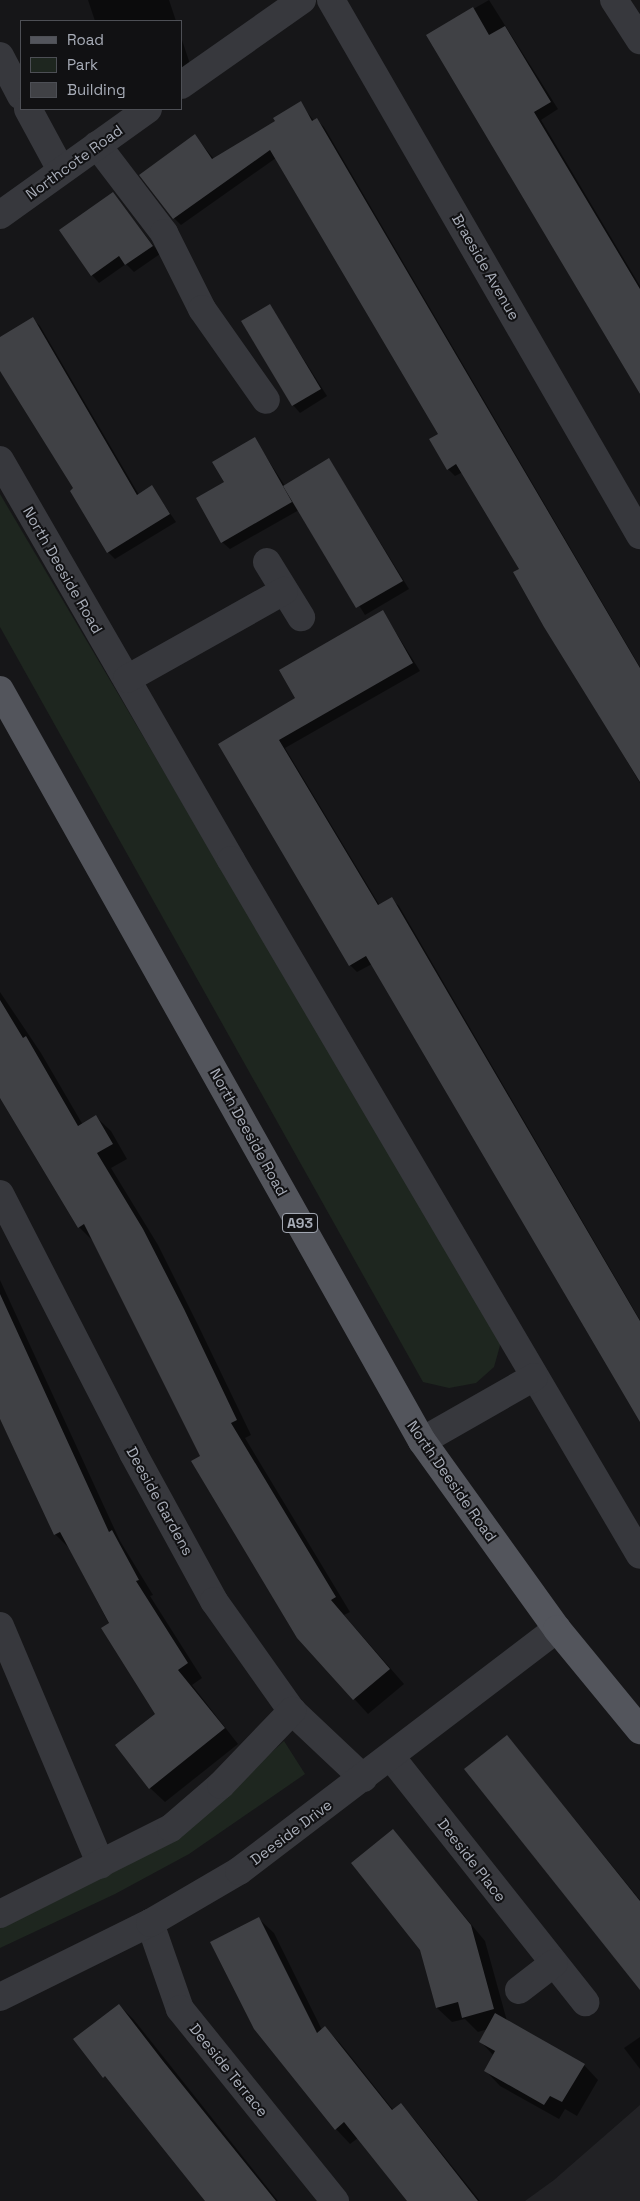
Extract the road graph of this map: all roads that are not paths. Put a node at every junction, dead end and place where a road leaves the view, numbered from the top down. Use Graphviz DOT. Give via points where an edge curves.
graph roads {
  1 [pos="302,0"];
  2 [pos="332,0"];
  3 [pos="614,0"];
  4 [pos="640,40"];
  5 [pos="0,56"];
  6 [pos="182,85"];
  7 [pos="20,94"];
  8 [pos="29,110"];
  9 [pos="147,110"];
  10 [pos="97,145"];
  11 [pos="61,170"];
  12 [pos="0,216"];
  13 [pos="266,400"];
  14 [pos="0,460"];
  15 [pos="640,535"];
  16 [pos="267,562"];
  17 [pos="284,591"];
  18 [pos="301,617"];
  19 [pos="127,679"];
  20 [pos="0,690"];
  21 [pos="0,1194"];
  22 [pos="534,1377"];
  23 [pos="422,1441"];
  24 [pos="640,1555"];
  25 [pos="0,1626"];
  26 [pos="557,1629"];
  27 [pos="292,1712"];
  28 [pos="640,1730"];
  29 [pos="391,1758"];
  30 [pos="363,1778"];
  31 [pos="101,1865"];
  32 [pos="0,1914"];
  33 [pos="150,1923"];
  34 [pos="554,1963"];
  35 [pos="519,1990"];
  36 [pos="0,1997"];
  37 [pos="585,2002"];
  38 [pos="335,2201"];
  1 -- 6 [label="street"];
  2 -- 15 [label="street, Braeside Avenue"];
  3 -- 4 [label="street"];
  5 -- 7 [label="street"];
  8 -- 11 [label="street"];
  9 -- 10 [label="street, Northcote Road"];
  10 -- 11 [label="street, Northcote Road"];
  10 -- 13 [label="street" via="164,234 202,309"];
  11 -- 12 [label="street, Northcote Road"];
  14 -- 19 [label="street, North Deeside Road"];
  16 -- 17 [label="street"];
  17 -- 18 [label="street"];
  17 -- 19 [label="street"];
  19 -- 22 [label="street, North Deeside Road"];
  20 -- 23 [label="main road, North Deeside Road / A93"];
  21 -- 27 [label="street, Deeside Gardens" via="133,1454 214,1601"];
  22 -- 23 [label="street"];
  22 -- 24 [label="street, North Deeside Road"];
  23 -- 26 [label="main road, North Deeside Road / A93"];
  25 -- 31 [label="street"];
  26 -- 28 [label="main road, North Deeside Road / A93"];
  26 -- 29 [label="street, Deeside Drive"];
  27 -- 30 [label="street, Deeside Gardens"];
  27 -- 31 [label="street" via="221,1785 171,1828"];
  29 -- 30 [label="street, Deeside Drive"];
  29 -- 34 [label="street, Deeside Place"];
  30 -- 33 [label="street, Deeside Drive" via="240,1871"];
  31 -- 32 [label="street"];
  33 -- 36 [label="street, Deeside Drive"];
  33 -- 38 [label="street, Deeside Terrace" via="180,2008"];
  34 -- 35 [label="street"];
  34 -- 37 [label="street, Deeside Place"];
}
